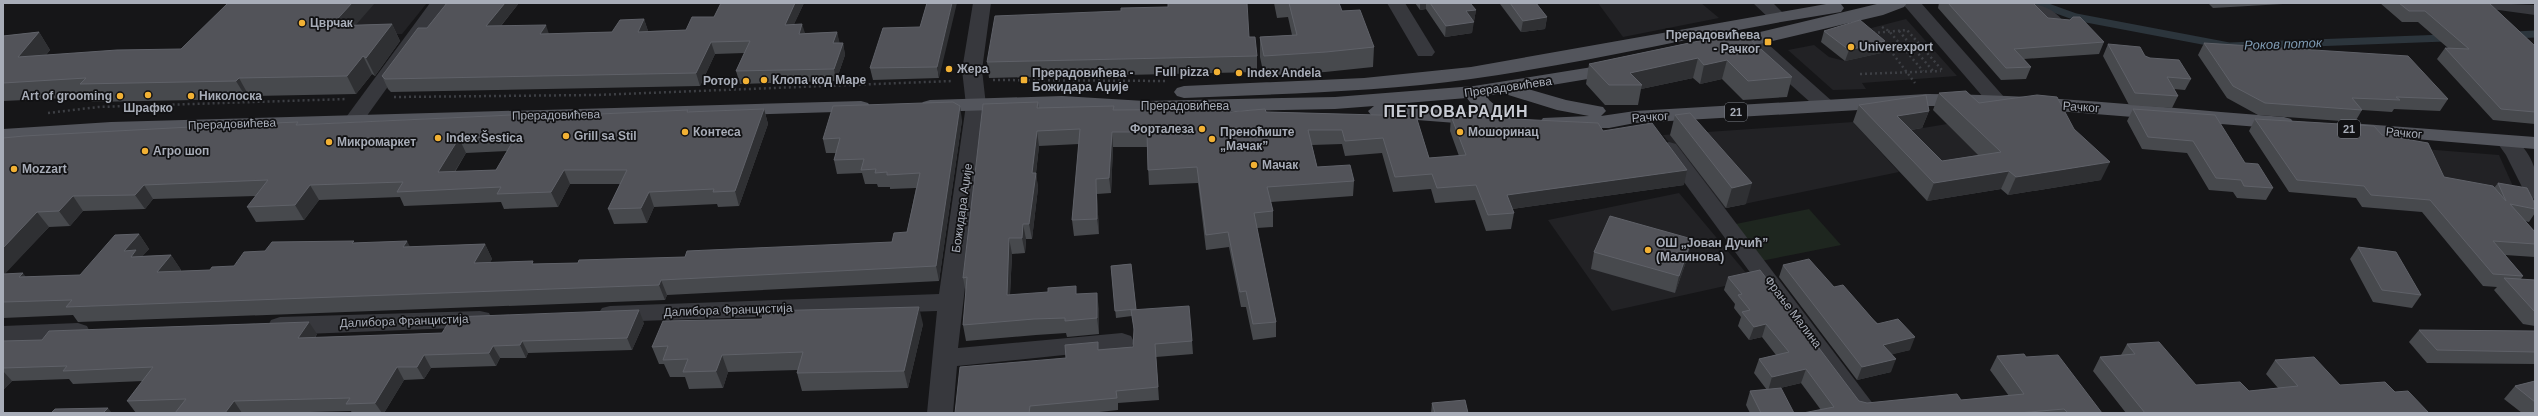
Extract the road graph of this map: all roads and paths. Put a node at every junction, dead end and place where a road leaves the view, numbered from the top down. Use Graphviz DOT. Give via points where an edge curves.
graph roads {
  1 [pos="439,3"];
  2 [pos="982,3"];
  3 [pos="1396,3"];
  4 [pos="1762,3"];
  5 [pos="1874,3"];
  6 [pos="1898,3"];
  7 [pos="1911,3"];
  8 [pos="2020,3"];
  9 [pos="2499,7"];
  10 [pos="2535,10"];
  11 [pos="1777,16"];
  12 [pos="1878,25"];
  13 [pos="2058,26"];
  14 [pos="1889,31"];
  15 [pos="1898,31"];
  16 [pos="1874,39"];
  17 [pos="1752,40"];
  18 [pos="1880,44"];
  19 [pos="1950,47"];
  20 [pos="1904,48"];
  21 [pos="1913,48"];
  22 [pos="1922,48"];
  23 [pos="1886,49"];
  24 [pos="1707,50"];
  25 [pos="1425,52"];
  26 [pos="1633,66"];
  27 [pos="1907,71"];
  28 [pos="1933,71"];
  29 [pos="1924,72"];
  30 [pos="1466,73"];
  31 [pos="1860,74"];
  32 [pos="1570,78"];
  33 [pos="973,80"];
  34 [pos="1170,81"];
  35 [pos="1503,88"];
  36 [pos="1474,92"];
  37 [pos="370,98"];
  38 [pos="1927,100"];
  39 [pos="1996,101"];
  40 [pos="1062,102"];
  41 [pos="1316,104"];
  42 [pos="976,105"];
  43 [pos="914,106"];
  44 [pos="1826,106"];
  45 [pos="883,107"];
  46 [pos="1607,112"];
  47 [pos="47,113"];
  48 [pos="1640,117"];
  49 [pos="354,120"];
  50 [pos="1521,121"];
  51 [pos="2305,125"];
  52 [pos="2329,127"];
  53 [pos="3,135"];
  54 [pos="2506,141"];
  55 [pos="2535,143"];
  56 [pos="2535,192"];
  57 [pos="950,302"];
  58 [pos="588,315"];
  59 [pos="500,318"];
  60 [pos="262,326"];
  61 [pos="102,332"];
  62 [pos="3,335"];
  63 [pos="1122,342"];
  64 [pos="945,358"];
  65 [pos="940,413"];
  66 [pos="1868,413"];
  1 -- 37 [label="street"];
  2 -- 33 [label="street, Божидара Аџије" via="972,70"];
  3 -- 25 [label="street"];
  4 -- 11 [label="street"];
  5 -- 11 [label="main road, Прерадовићева"];
  6 -- 17 [label="main road" via="1877,11"];
  7 -- 19 [label="street"];
  8 -- 13 [label="street" via="2040,11"];
  9 -- 10 [label="street"];
  11 -- 30 [label="main road, Прерадовићева" via="1579,55"];
  12 -- 14 [label="path"];
  14 -- 15 [label="path"];
  14 -- 16 [label="path" via="1868,34"];
  14 -- 20 [label="path"];
  15 -- 21 [label="path"];
  15 -- 22 [label="path" via="1907,30"];
  17 -- 24 [label="main road"];
  17 -- 44 [label="street"];
  18 -- 23 [label="path"];
  19 -- 22 [label="path"];
  19 -- 39 [label="street"];
  20 -- 21 [label="path"];
  20 -- 23 [label="path"];
  20 -- 29 [label="path"];
  21 -- 22 [label="path"];
  21 -- 28 [label="path"];
  22 -- 28 [label="path" via="1942,70"];
  23 -- 27 [label="path"];
  26 -- 32 [label="main road, Прерадовићева"];
  27 -- 29 [label="path"];
  27 -- 31 [label="path"];
  27 -- 38 [label="path"];
  28 -- 29 [label="path"];
  30 -- 35 [label="main road, 21"];
  30 -- 36 [label="main road"];
  30 -- 40 [label="main road, Прерадовићева" via="1358,85 1119,94"];
  32 -- 35 [label="main road, Прерадовићева"];
  32 -- 46 [label="main road" via="1573,89 1583,100"];
  33 -- 34 [label="path"];
  33 -- 37 [label="path" via="596,95"];
  33 -- 42 [label="street, Божидара Аџије"];
  35 -- 36 [label="main road, Прерадовићева"];
  35 -- 46 [label="main road, 21" via="1564,106"];
  36 -- 41 [label="main road, Прерадовићева"];
  36 -- 50 [label="main road" via="1486,110"];
  37 -- 47 [label="path" via="98,107"];
  37 -- 49 [label="street"];
  38 -- 39 [label="main road, Рачког / 21"];
  38 -- 44 [label="main road, Рачког / 21"];
  39 -- 51 [label="main road, Рачког / 21"];
  40 -- 41 [label="main road, Прерадовићева" via="1145,106"];
  40 -- 42 [label="main road, Прерадовићева"];
  41 -- 50 [label="main road, 21" via="1334,108"];
  42 -- 43 [label="main road, Прерадовићева"];
  42 -- 57 [label="street, Божидара Аџије"];
  44 -- 48 [label="main road, Рачког / 21"];
  45 -- 49 [label="main road, Прерадовићева"];
  46 -- 48 [label="main road, 21"];
  48 -- 50 [label="main road, Рачког / 21" via="1608,122"];
  48 -- 66 [label="street, Фрање Малина"];
  49 -- 53 [label="main road, Прерадовићева" via="111,128"];
  52 -- 54 [label="main road, Рачког / 21"];
  54 -- 55 [label="main road, Рачког / 21"];
  54 -- 56 [label="street" via="2516,153"];
  57 -- 58 [label="street, Далибора Францистија"];
  57 -- 64 [label="street, Божидара Аџије"];
  59 -- 60 [label="street, Далибора Францистија"];
  61 -- 62 [label="street"];
  63 -- 64 [label="street"];
  64 -- 65 [label="street, Божидара Аџије"];
}
